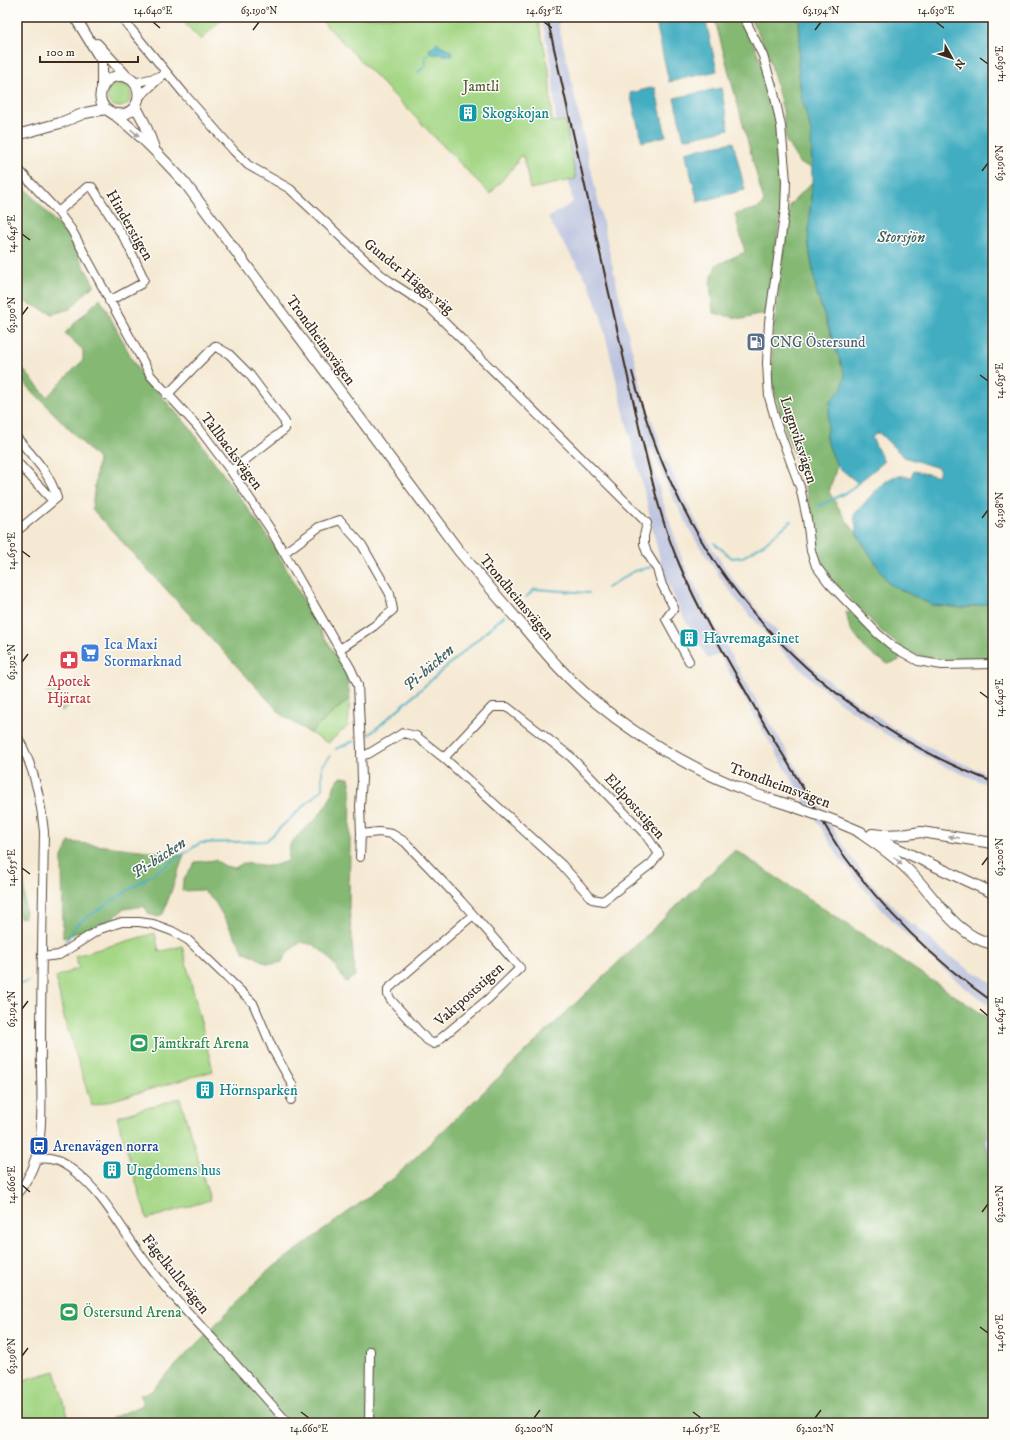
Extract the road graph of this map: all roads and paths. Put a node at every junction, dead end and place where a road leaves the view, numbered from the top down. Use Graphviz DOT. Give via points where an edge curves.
graph roads {
  1 [pos="122,17"];
  2 [pos="744,17"];
  3 [pos="77,20"];
  4 [pos="166,72"];
  5 [pos="159,77"];
  6 [pos="131,80"];
  7 [pos="101,90"];
  8 [pos="137,102"];
  9 [pos="106,109"];
  10 [pos="85,112"];
  11 [pos="115,114"];
  12 [pos="17,135"];
  13 [pos="156,152"];
  14 [pos="17,168"];
  15 [pos="58,212"];
  16 [pos="109,301"];
  17 [pos="167,395"];
  18 [pos="17,438"];
  19 [pos="17,462"];
  20 [pos="231,471"];
  21 [pos="51,502"];
  22 [pos="17,531"];
  23 [pos="284,553"];
  24 [pos="340,649"];
  25 [pos="689,661"];
  26 [pos="993,664"];
  27 [pos="17,736"];
  28 [pos="364,755"];
  29 [pos="444,758"];
  30 [pos="859,831"];
  31 [pos="361,834"];
  32 [pos="993,843"];
  33 [pos="360,857"];
  34 [pos="993,893"];
  35 [pos="473,915"];
  36 [pos="993,944"];
  37 [pos="42,957"];
  38 [pos="291,1100"];
  39 [pos="36,1159"];
  40 [pos="17,1194"];
  41 [pos="370,1352"];
  42 [pos="288,1423"];
  43 [pos="369,1423"];
  1 -- 4 [label="street, Gunder Häggs väg"];
  2 -- 26 [label="street, Lugnviksvägen" via="763,56 774,93 781,126 786,181 785,209 769,322 769,397 800,487 816,566 878,634 895,648 918,661 942,665"];
  3 -- 6 [label="main road"];
  3 -- 7 [label="main road" via="102,61"];
  4 -- 5 [label="street"];
  4 -- 25 [label="street, Gunder Häggs väg" via="248,165 290,189 380,274 429,307 647,523 644,544 674,608 666,619"];
  5 -- 6 [label="street"];
  5 -- 8 [label="street"];
  6 -- 7 [label="main road" via="121,76 114,77 107,81"];
  6 -- 8 [label="main road" via="138,89"];
  7 -- 9 [label="main road" via="101,102"];
  7 -- 10 [label="main road"];
  8 -- 11 [label="main road" via="126,114"];
  8 -- 13 [label="main road, Trondheimsvägen"];
  9 -- 10 [label="main road"];
  9 -- 11 [label="main road"];
  10 -- 12 [label="main road" via="60,123"];
  11 -- 13 [label="main road, Trondheimsvägen, one-way"];
  13 -- 30 [label="main road, Trondheimsvägen, bridge" via="185,183 225,234 459,551 560,669 592,700 649,740 722,780"];
  14 -- 15 [label="street, Tallbacksvägen"];
  15 -- 16 [label="street, Tallbacksvägen" via="71,229"];
  15 -- 16 [label="street, Hinderstigen" via="87,187 92,187 126,241 144,279 141,284"];
  16 -- 17 [label="street, Tallbacksvägen" via="151,376"];
  17 -- 20 [label="street, Tallbacksvägen" via="198,427"];
  17 -- 20 [label="street" via="215,346 229,354 250,375 285,422 285,429"];
  18 -- 21 [label="street" via="45,471 53,486 57,498"];
  19 -- 21 [label="street"];
  20 -- 23 [label="street, Tallbacksvägen"];
  21 -- 22 [label="street"];
  23 -- 24 [label="street, Tallbacksvägen"];
  23 -- 24 [label="street" via="319,527 340,520 362,545 390,594 393,610"];
  24 -- 28 [label="street, Tallbacksvägen" via="358,685"];
  27 -- 37 [label="street" via="36,779 41,805 44,832"];
  28 -- 29 [label="street, Eldpoststigen" via="403,733 416,736"];
  28 -- 31 [label="street, Tallbacksvägen" via="360,806"];
  29 -- 29 [label="street, Eldpoststigen" via="562,865 592,899 603,901 651,864 659,854 645,834 571,757 507,707 492,706"];
  32 -- 30 [label="main road, one-way" via="921,832 883,835"];
  30 -- 34 [label="main road, Trondheimsvägen"];
  30 -- 36 [label="main road, one-way" via="914,876 946,914 971,935"];
  31 -- 33 [label="street, Tallbacksvägen"];
  31 -- 35 [label="street, Vaktpoststigen" via="392,834 405,842"];
  35 -- 35 [label="street, Vaktpoststigen" via="520,968 488,999 434,1044 427,1040 392,1000 388,995 388,989"];
  37 -- 38 [label="street" via="59,955 100,929 122,922 154,924 172,930 188,940 253,1003 273,1050 292,1084 294,1094"];
  37 -- 39 [label="street" via="42,1125"];
  39 -- 40 [label="street"];
  39 -- 42 [label="street, Fågelkullevägen" via="47,1157 60,1161 75,1171 100,1196 148,1266"];
  41 -- 43 [label="street"];
}
